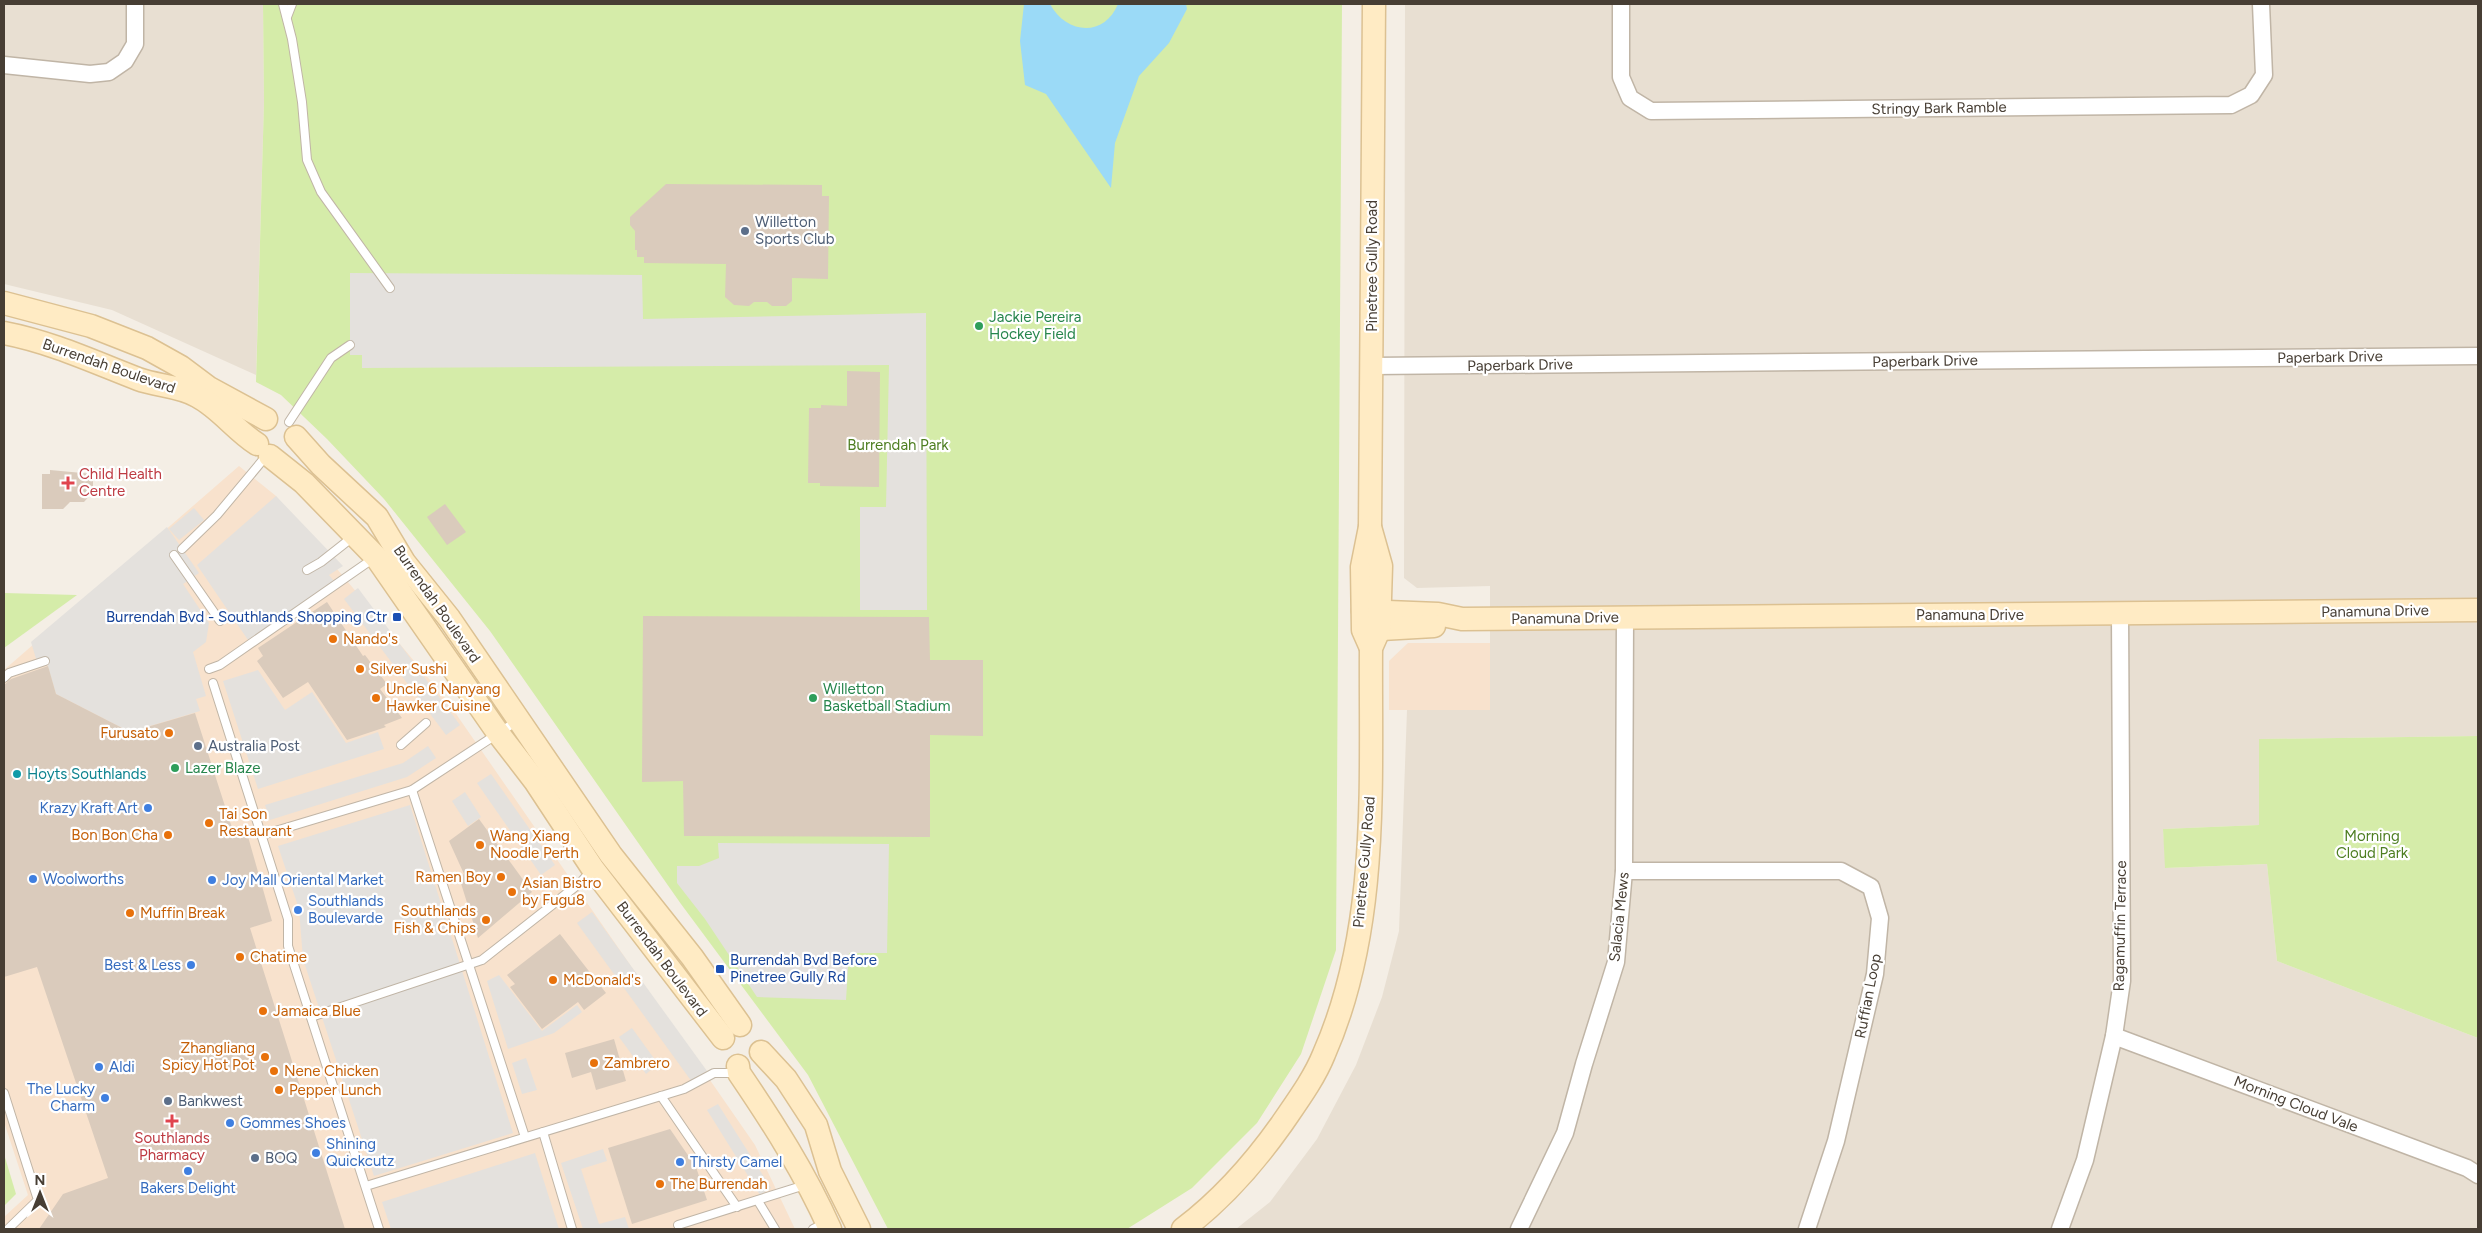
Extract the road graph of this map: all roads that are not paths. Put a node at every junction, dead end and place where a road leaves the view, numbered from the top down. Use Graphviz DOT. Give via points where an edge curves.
graph roads {
  1 [pos="135,4"];
  2 [pos="283,4"];
  3 [pos="292,4"];
  4 [pos="1374,4"];
  5 [pos="1621,4"];
  6 [pos="2261,4"];
  7 [pos="287,17"];
  8 [pos="4,65"];
  9 [pos="390,288"];
  10 [pos="4,303"];
  11 [pos="4,333"];
  12 [pos="350,345"];
  13 [pos="2478,356"];
  14 [pos="1372,366"];
  15 [pos="266,419"];
  16 [pos="293,430"];
  17 [pos="265,452"];
  18 [pos="355,534"];
  19 [pos="182,549"];
  20 [pos="174,555"];
  21 [pos="376,557"];
  22 [pos="307,570"];
  23 [pos="2478,610"];
  24 [pos="2120,614"];
  25 [pos="1625,617"];
  26 [pos="220,621"];
  27 [pos="1371,626"];
  28 [pos="45,661"];
  29 [pos="209,669"];
  30 [pos="4,678"];
  31 [pos="213,683"];
  32 [pos="518,720"];
  33 [pos="426,723"];
  34 [pos="498,734"];
  35 [pos="401,745"];
  36 [pos="412,790"];
  37 [pos="262,835"];
  38 [pos="602,862"];
  39 [pos="1624,871"];
  40 [pos="674,934"];
  41 [pos="653,948"];
  42 [pos="469,965"];
  43 [pos="311,1017"];
  44 [pos="731,1032"];
  45 [pos="2114,1036"];
  46 [pos="761,1052"];
  47 [pos="738,1069"];
  48 [pos="4,1093"];
  49 [pos="661,1096"];
  50 [pos="543,1132"];
  51 [pos="525,1137"];
  52 [pos="2478,1175"];
  53 [pos="809,1183"];
  54 [pos="366,1186"];
  55 [pos="758,1201"];
  56 [pos="737,1207"];
  57 [pos="682,1226"];
  58 [pos="823,1227"];
  59 [pos="8,1229"];
  60 [pos="379,1229"];
  61 [pos="572,1229"];
  62 [pos="775,1229"];
  63 [pos="859,1229"];
  64 [pos="1183,1229"];
  65 [pos="1519,1229"];
  66 [pos="1807,1229"];
  67 [pos="2060,1229"];
  1 -- 8 [label="street" via="134,44 124,61 109,72 90,74"];
  2 -- 7 [label="lane"];
  3 -- 7 [label="lane"];
  4 -- 14 [label="main road, Pinetree Gully Road"];
  5 -- 6 [label="street, Stringy Bark Ramble" via="1620,77 1630,98 1651,111 2231,104 2251,95 2264,75"];
  7 -- 9 [label="lane" via="302,102 307,160 321,192"];
  10 -- 15 [label="main road, Burrendah Boulevard" via="91,326 147,348 209,388"];
  11 -- 17 [label="main road, Burrendah Boulevard" via="66,350 140,380 196,395"];
  12 -- 16 [label="lane" via="331,358"];
  13 -- 14 [label="street, Paperbark Drive"];
  14 -- 27 [label="main road, Pinetree Gully Road" via="1370,527 1362,566"];
  15 -- 16 [label="main road" via="279,417"];
  15 -- 17 [label="main road" via="256,432"];
  16 -- 17 [label="main road" via="292,449 288,453 282,456"];
  16 -- 32 [label="main road, Burrendah Boulevard" via="321,465 377,517 404,562 449,618"];
  17 -- 18 [label="main road, Burrendah Boulevard" via="304,483"];
  17 -- 19 [label="lane" via="217,515"];
  18 -- 21 [label="main road, Burrendah Boulevard"];
  18 -- 22 [label="lane"];
  20 -- 26 [label="lane"];
  21 -- 29 [label="lane" via="220,665"];
  21 -- 34 [label="main road, Burrendah Boulevard"];
  23 -- 24 [label="main road, Panamuna Drive"];
  24 -- 25 [label="main road, Panamuna Drive"];
  24 -- 45 [label="street, Ragamuffin Terrace" via="2122,981"];
  25 -- 27 [label="main road, Panamuna Drive" via="1462,619 1438,614"];
  25 -- 39 [label="street, Salacia Mews"];
  27 -- 64 [label="main road, Pinetree Gully Road" via="1370,811 1365,897 1351,978 1324,1055 1289,1113 1246,1169"];
  28 -- 30 [label="lane" via="9,673"];
  31 -- 37 [label="lane"];
  32 -- 34 [label="lane"];
  32 -- 38 [label="main road, Burrendah Boulevard"];
  33 -- 35 [label="lane"];
  34 -- 36 [label="lane"];
  34 -- 38 [label="main road, Burrendah Boulevard"];
  36 -- 37 [label="lane"];
  36 -- 42 [label="lane"];
  37 -- 43 [label="lane" via="288,919 288,946"];
  38 -- 40 [label="main road, Burrendah Boulevard"];
  38 -- 41 [label="main road, Burrendah Boulevard"];
  38 -- 42 [label="lane" via="482,960"];
  39 -- 65 [label="street, Salacia Mews" via="1616,962 1565,1133"];
  39 -- 66 [label="street, Ruffian Loop" via="1841,871 1871,887 1880,918 1875,974 1836,1141"];
  40 -- 41 [label="main road"];
  40 -- 44 [label="main road, Burrendah Boulevard"];
  41 -- 44 [label="main road, Burrendah Boulevard"];
  42 -- 43 [label="lane"];
  42 -- 51 [label="lane"];
  43 -- 54 [label="lane"];
  44 -- 46 [label="main road" via="754,1030 762,1042"];
  44 -- 47 [label="main road" via="721,1050 727,1061"];
  45 -- 52 [label="street, Morning Cloud Vale" via="2467,1168"];
  45 -- 67 [label="street, Ragamuffin Terrace" via="2085,1160"];
  46 -- 47 [label="main road" via="752,1064"];
  46 -- 63 [label="main road" via="786,1079 812,1118 830,1171"];
  47 -- 49 [label="lane" via="714,1073 684,1089"];
  47 -- 53 [label="main road"];
  48 -- 59 [label="lane" via="38,1200"];
  49 -- 50 [label="lane"];
  49 -- 56 [label="lane"];
  50 -- 51 [label="lane"];
  50 -- 61 [label="lane"];
  51 -- 54 [label="lane"];
  53 -- 55 [label="lane"];
  53 -- 58 [label="main road"];
  54 -- 60 [label="lane"];
  55 -- 56 [label="lane"];
  55 -- 62 [label="lane"];
  56 -- 57 [label="lane"];
}
